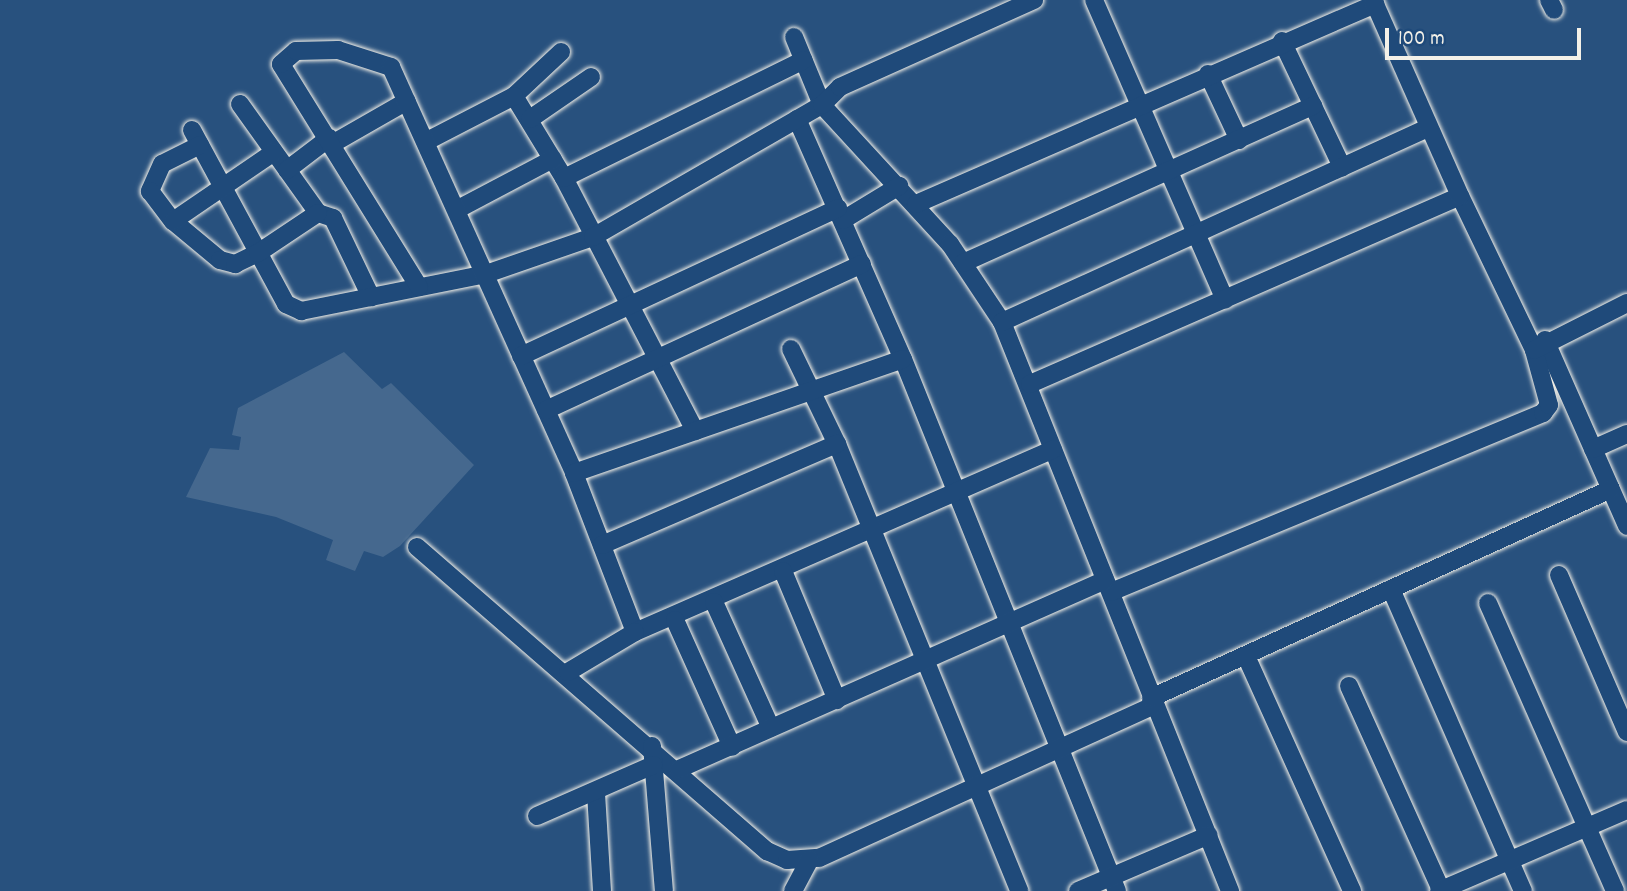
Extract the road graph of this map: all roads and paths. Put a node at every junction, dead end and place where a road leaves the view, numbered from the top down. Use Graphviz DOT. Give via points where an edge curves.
graph roads {
  1 [pos="1034,0"];
  2 [pos="1094,0"];
  3 [pos="1374,2"];
  4 [pos="794,37"];
  5 [pos="1282,41"];
  6 [pos="561,52"];
  7 [pos="804,60"];
  8 [pos="1208,74"];
  9 [pos="591,77"];
  10 [pos="514,96"];
  11 [pos="407,101"];
  12 [pos="240,104"];
  13 [pos="822,105"];
  14 [pos="1139,105"];
  15 [pos="1313,106"];
  16 [pos="530,119"];
  17 [pos="797,119"];
  18 [pos="1429,127"];
  19 [pos="1239,140"];
  20 [pos="331,141"];
  21 [pos="427,141"];
  22 [pos="274,152"];
  23 [pos="553,159"];
  24 [pos="1342,167"];
  25 [pos="287,170"];
  26 [pos="1169,173"];
  27 [pos="564,178"];
  28 [pos="222,186"];
  29 [pos="899,186"];
  30 [pos="1460,196"];
  31 [pos="916,204"];
  32 [pos="458,209"];
  33 [pos="318,213"];
  34 [pos="841,214"];
  35 [pos="173,221"];
  36 [pos="1196,233"];
  37 [pos="593,237"];
  38 [pos="258,253"];
  39 [pos="963,263"];
  40 [pos="862,264"];
  41 [pos="485,274"];
  42 [pos="419,287"];
  43 [pos="371,297"];
  44 [pos="1225,300"];
  45 [pos="628,301"];
  46 [pos="1627,303"];
  47 [pos="1002,322"];
  48 [pos="1539,345"];
  49 [pos="791,348"];
  50 [pos="522,356"];
  51 [pos="655,357"];
  52 [pos="903,359"];
  53 [pos="1030,384"];
  54 [pos="811,390"];
  55 [pos="545,410"];
  56 [pos="695,431"];
  57 [pos="1627,434"];
  58 [pos="837,443"];
  59 [pos="1053,449"];
  60 [pos="1593,449"];
  61 [pos="574,473"];
  62 [pos="956,492"];
  63 [pos="1618,495"];
  64 [pos="1627,526"];
  65 [pos="873,530"];
  66 [pos="602,545"];
  67 [pos="417,548"];
  68 [pos="783,571"];
  69 [pos="1559,575"];
  70 [pos="1108,586"];
  71 [pos="1391,589"];
  72 [pos="715,602"];
  73 [pos="1488,603"];
  74 [pos="675,620"];
  75 [pos="1011,621"];
  76 [pos="635,632"];
  77 [pos="1246,656"];
  78 [pos="924,661"];
  79 [pos="568,672"];
  80 [pos="1349,686"];
  81 [pos="837,700"];
  82 [pos="1152,701"];
  83 [pos="771,728"];
  84 [pos="1627,732"];
  85 [pos="652,746"];
  86 [pos="732,747"];
  87 [pos="1057,748"];
  88 [pos="653,765"];
  89 [pos="679,769"];
  90 [pos="974,787"];
  91 [pos="596,793"];
  92 [pos="1627,810"];
  93 [pos="537,816"];
  94 [pos="1587,827"];
  95 [pos="1209,835"];
  96 [pos="810,859"];
  97 [pos="1510,860"];
  98 [pos="1114,884"];
  99 [pos="602,891"];
  100 [pos="664,891"];
  101 [pos="793,891"];
  102 [pos="1019,891"];
  103 [pos="1078,891"];
  104 [pos="1230,891"];
  105 [pos="1352,891"];
  106 [pos="1440,891"];
  107 [pos="1523,891"];
  108 [pos="1615,891"];
  1 -- 13 [label="street" via="840,87"];
  2 -- 14 [label="street"];
  3 -- 5 [label="street"];
  3 -- 18 [label="street"];
  4 -- 7 [label="street"];
  5 -- 8 [label="street"];
  5 -- 15 [label="street"];
  6 -- 10 [label="street"];
  7 -- 13 [label="street"];
  7 -- 27 [label="street"];
  8 -- 14 [label="street"];
  8 -- 19 [label="street"];
  9 -- 16 [label="street"];
  10 -- 16 [label="street"];
  10 -- 21 [label="street"];
  11 -- 20 [label="street"];
  11 -- 20 [label="street" via="391,67 338,50 296,51 281,64"];
  11 -- 21 [label="street"];
  12 -- 22 [label="street"];
  13 -- 17 [label="street"];
  13 -- 29 [label="street"];
  14 -- 26 [label="street"];
  14 -- 31 [label="street"];
  15 -- 19 [label="street"];
  15 -- 24 [label="street"];
  16 -- 23 [label="street"];
  17 -- 34 [label="street"];
  17 -- 37 [label="street"];
  18 -- 24 [label="street"];
  18 -- 30 [label="street"];
  19 -- 26 [label="street"];
  20 -- 25 [label="street"];
  20 -- 42 [label="street"];
  21 -- 32 [label="street"];
  22 -- 25 [label="street"];
  22 -- 28 [label="street"];
  23 -- 27 [label="street"];
  23 -- 32 [label="street"];
  24 -- 36 [label="street"];
  25 -- 33 [label="street"];
  26 -- 36 [label="street"];
  26 -- 39 [label="street"];
  27 -- 37 [label="street"];
  28 -- 35 [label="street"];
  28 -- 35 [label="street" via="196,137 162,164 150,182"];
  28 -- 38 [label="street"];
  29 -- 31 [label="street"];
  29 -- 34 [label="street"];
  30 -- 44 [label="street"];
  30 -- 48 [label="street"];
  31 -- 39 [label="street"];
  32 -- 41 [label="street"];
  33 -- 38 [label="street"];
  33 -- 43 [label="street" via="333,218"];
  34 -- 40 [label="street"];
  34 -- 45 [label="street"];
  35 -- 38 [label="street" via="227,264"];
  36 -- 44 [label="street"];
  36 -- 47 [label="street"];
  37 -- 41 [label="street"];
  37 -- 45 [label="street"];
  38 -- 43 [label="street" via="292,308"];
  39 -- 47 [label="street"];
  40 -- 51 [label="street"];
  40 -- 52 [label="street"];
  41 -- 42 [label="street"];
  41 -- 50 [label="street"];
  42 -- 43 [label="street"];
  44 -- 53 [label="street"];
  45 -- 50 [label="street"];
  45 -- 51 [label="street"];
  46 -- 48 [label="street"];
  47 -- 53 [label="street"];
  48 -- 60 [label="street"];
  48 -- 70 [label="street" via="1549,405 1543,412"];
  49 -- 54 [label="street"];
  50 -- 55 [label="street"];
  51 -- 55 [label="street"];
  51 -- 56 [label="street"];
  52 -- 54 [label="street"];
  52 -- 62 [label="street"];
  53 -- 59 [label="street"];
  54 -- 56 [label="street"];
  54 -- 58 [label="street"];
  55 -- 61 [label="street"];
  56 -- 61 [label="street"];
  57 -- 60 [label="street"];
  58 -- 65 [label="street"];
  58 -- 66 [label="street"];
  59 -- 62 [label="street"];
  59 -- 70 [label="street"];
  60 -- 63 [label="street"];
  61 -- 66 [label="street"];
  62 -- 65 [label="street"];
  62 -- 75 [label="street"];
  63 -- 64 [label="street"];
  63 -- 71 [label="street"];
  65 -- 68 [label="street"];
  65 -- 78 [label="street"];
  66 -- 76 [label="street"];
  67 -- 79 [label="street"];
  68 -- 72 [label="street"];
  68 -- 81 [label="street"];
  69 -- 84 [label="street"];
  70 -- 75 [label="street"];
  70 -- 82 [label="street"];
  71 -- 77 [label="street"];
  71 -- 97 [label="street"];
  72 -- 74 [label="street"];
  72 -- 83 [label="street"];
  73 -- 94 [label="street"];
  74 -- 76 [label="street"];
  74 -- 86 [label="street"];
  75 -- 78 [label="street"];
  75 -- 87 [label="street"];
  76 -- 79 [label="street"];
  77 -- 82 [label="street"];
  77 -- 105 [label="street"];
  78 -- 81 [label="street"];
  78 -- 90 [label="street"];
  79 -- 85 [label="street"];
  80 -- 106 [label="street"];
  81 -- 83 [label="street"];
  82 -- 87 [label="street"];
  82 -- 95 [label="street"];
  83 -- 86 [label="street"];
  85 -- 88 [label="street"];
  85 -- 89 [label="street"];
  86 -- 89 [label="street"];
  87 -- 90 [label="street"];
  87 -- 98 [label="street"];
  88 -- 91 [label="street"];
  88 -- 100 [label="street"];
  89 -- 96 [label="street" via="767,851 787,860"];
  90 -- 96 [label="street"];
  90 -- 102 [label="street"];
  91 -- 93 [label="street"];
  91 -- 99 [label="street"];
  92 -- 94 [label="street"];
  94 -- 97 [label="street"];
  94 -- 108 [label="street"];
  95 -- 98 [label="street"];
  95 -- 104 [label="street"];
  96 -- 101 [label="street"];
  97 -- 106 [label="street"];
  97 -- 107 [label="street"];
  98 -- 103 [label="street"];
}
